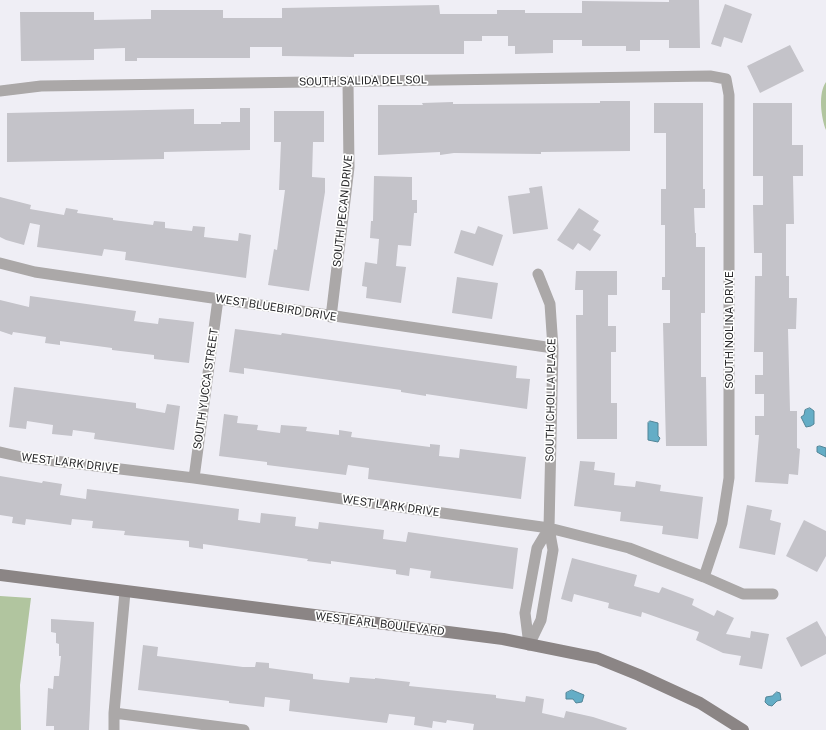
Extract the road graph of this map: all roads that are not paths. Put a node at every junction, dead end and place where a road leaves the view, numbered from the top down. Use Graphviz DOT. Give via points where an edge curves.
graph roads {
  1 [pos="726,79"];
  2 [pos="348,82"];
  3 [pos="0,91"];
  4 [pos="0,263"];
  5 [pos="538,274"];
  6 [pos="218,299"];
  7 [pos="331,317"];
  8 [pos="553,348"];
  9 [pos="0,452"];
  10 [pos="194,478"];
  11 [pos="549,528"];
  12 [pos="0,575"];
  13 [pos="704,577"];
  14 [pos="125,592"];
  15 [pos="773,594"];
  16 [pos="529,645"];
  17 [pos="114,713"];
  18 [pos="737,729"];
  19 [pos="114,730"];
  20 [pos="244,730"];
  1 -- 2 [label="street, SOUTH SALIDA DEL SOL" via="710,76"];
  1 -- 13 [label="street, SOUTH NOLINA DRIVE" via="729,95 730,478 722,523"];
  2 -- 3 [label="street, SOUTH SALIDA DEL SOL" via="41,86"];
  2 -- 7 [label="street, SOUTH PECAN DRIVE" via="349,167"];
  4 -- 6 [label="street, WEST BLUEBIRD DRIVE" via="35,272"];
  5 -- 8 [label="street, SOUTH CHOLLA PLACE" via="550,304"];
  6 -- 7 [label="street, WEST BLUEBIRD DRIVE"];
  6 -- 10 [label="street, SOUTH YUCCA STREET"];
  7 -- 8 [label="street, WEST BLUEBIRD DRIVE"];
  8 -- 11 [label="street, SOUTH CHOLLA PLACE"];
  9 -- 10 [label="street, WEST LARK DRIVE" via="22,457"];
  10 -- 11 [label="street, WEST LARK DRIVE"];
  11 -- 13 [label="street, WEST LARK DRIVE" via="629,548"];
  11 -- 16 [label="street, SOUTH CHOLLA PLACE" via="553,550 541,620"];
  11 -- 16 [label="street, SOUTH CHOLLA PLACE" via="538,548 525,613"];
  12 -- 14 [label="street, WEST EARL BOULEVARD"];
  13 -- 15 [label="street, WEST LARK DRIVE" via="743,594"];
  14 -- 16 [label="street, WEST EARL BOULEVARD" via="503,639"];
  14 -- 17 [label="street"];
  16 -- 18 [label="street, WEST EARL BOULEVARD" via="604,661 700,703"];
  17 -- 19 [label="street"];
  17 -- 20 [label="street"];
}
